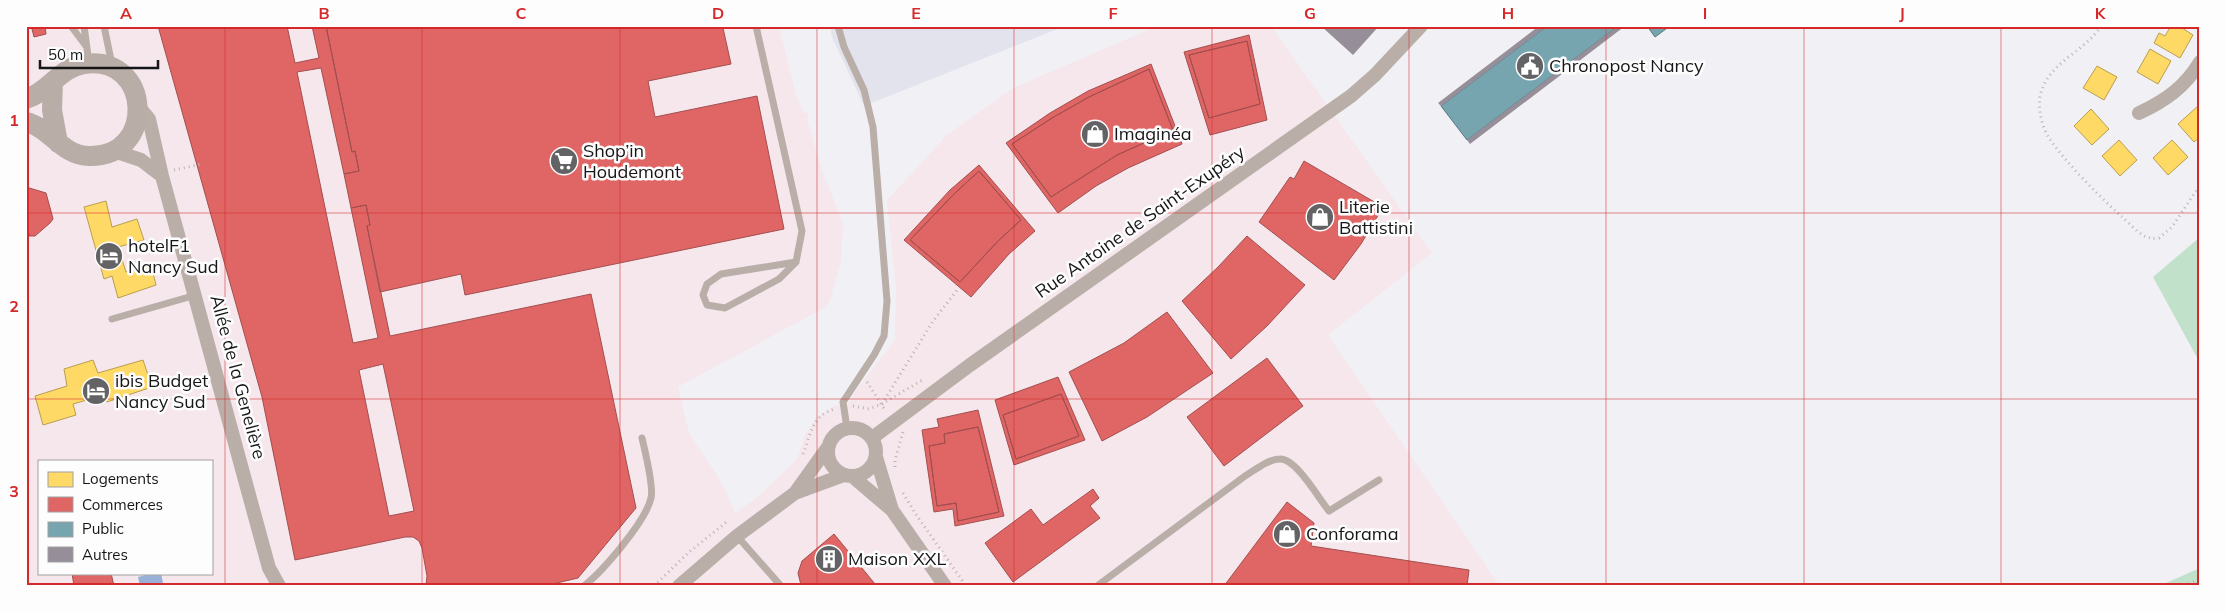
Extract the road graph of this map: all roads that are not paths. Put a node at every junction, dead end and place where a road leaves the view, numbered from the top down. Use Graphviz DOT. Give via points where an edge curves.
graph roads {
  1 [pos="71,26"];
  2 [pos="84,26"];
  3 [pos="104,26"];
  4 [pos="756,26"];
  5 [pos="838,26"];
  6 [pos="1421,26"];
  7 [pos="88,56"];
  8 [pos="2200,62"];
  9 [pos="112,68"];
  10 [pos="53,81"];
  11 [pos="26,99"];
  12 [pos="138,106"];
  13 [pos="2139,113"];
  14 [pos="26,122"];
  15 [pos="58,144"];
  16 [pos="114,151"];
  17 [pos="167,173"];
  18 [pos="796,262"];
  19 [pos="196,295"];
  20 [pos="112,319"];
  21 [pos="847,428"];
  22 [pos="642,438"];
  23 [pos="872,438"];
  24 [pos="828,447"];
  25 [pos="876,457"];
  26 [pos="848,475"];
  27 [pos="1379,480"];
  28 [pos="795,493"];
  29 [pos="892,510"];
  30 [pos="737,536"];
  31 [pos="279,586"];
  32 [pos="584,586"];
  33 [pos="679,586"];
  34 [pos="781,586"];
  35 [pos="945,586"];
  36 [pos="1097,586"];
  1 -- 7 [label="lane"];
  2 -- 7 [label="lane"];
  3 -- 9 [label="lane"];
  4 -- 18 [label="lane" via="802,231"];
  5 -- 21 [label="lane" via="864,90 873,127 887,301 884,336 845,395 842,408"];
  6 -- 23 [label="street, Rue Antoine de Saint-Exupéry" via="1351,96"];
  7 -- 9 [label="street"];
  7 -- 10 [label="street"];
  8 -- 13 [label="street" via="2179,88 2162,102"];
  9 -- 12 [label="street" via="133,87"];
  10 -- 11 [label="street" via="40,93"];
  10 -- 15 [label="street" via="52,110"];
  12 -- 16 [label="street" via="136,126"];
  12 -- 17 [label="street, Allée de la Genelière" via="150,119"];
  14 -- 15 [label="street" via="50,134"];
  15 -- 16 [label="street" via="80,156 98,156"];
  16 -- 17 [label="street"];
  17 -- 19 [label="street, Allée de la Genelière"];
  18 -- 18 [label="lane" via="779,279 725,308 707,305 703,295 707,284 721,274"];
  19 -- 20 [label="lane"];
  19 -- 31 [label="street, Allée de la Genelière" via="269,568"];
  21 -- 23 [label="street" via="862,430"];
  21 -- 24 [label="street" via="834,436"];
  22 -- 32 [label="lane" via="652,497 649,505 622,545"];
  23 -- 25 [label="street"];
  24 -- 26 [label="street" via="831,464"];
  24 -- 28 [label="street"];
  25 -- 26 [label="street" via="862,474"];
  25 -- 29 [label="street"];
  26 -- 28 [label="street"];
  26 -- 29 [label="street"];
  27 -- 36 [label="lane" via="1329,511 1295,466 1286,459 1278,458 1246,476"];
  28 -- 30 [label="street"];
  29 -- 35 [label="street"];
  30 -- 33 [label="street"];
  30 -- 34 [label="lane"];
}
